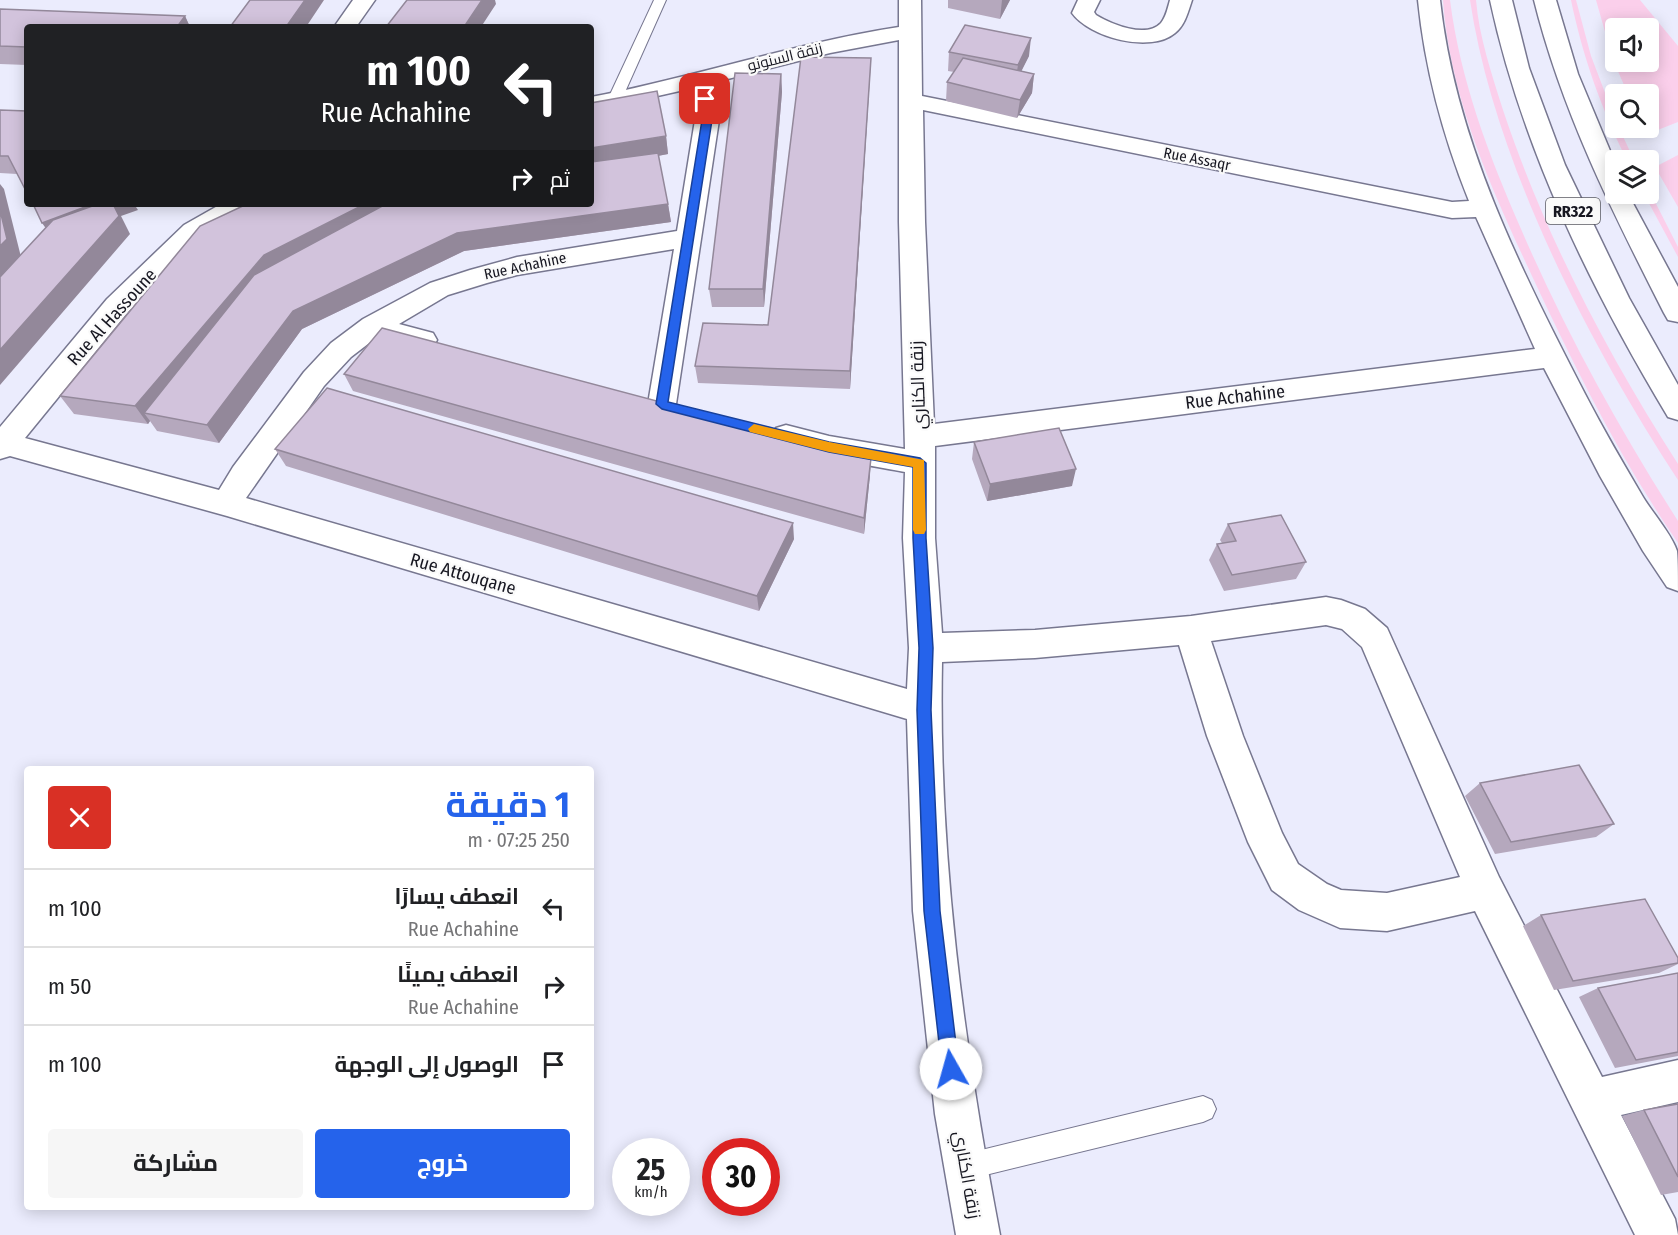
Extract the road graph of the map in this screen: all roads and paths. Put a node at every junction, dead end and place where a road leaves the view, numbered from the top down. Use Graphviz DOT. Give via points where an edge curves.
graph roads {
  1 [pos="364,0"];
  2 [pos="660,0"];
  3 [pos="910,0"];
  4 [pos="1089,0"];
  5 [pos="1181,0"];
  6 [pos="1429,0"];
  7 [pos="1501,0"];
  8 [pos="1545,0"];
  9 [pos="347,24"];
  10 [pos="911,32"];
  11 [pos="704,79"];
  12 [pos="614,100"];
  13 [pos="911,101"];
  14 [pos="594,103"];
  15 [pos="1605,170"];
  16 [pos="1622,204"];
  17 [pos="186,207"];
  18 [pos="235,207"];
  19 [pos="1484,209"];
  20 [pos="193,231"];
  21 [pos="688,238"];
  22 [pos="1678,313"];
  23 [pos="373,326"];
  24 [pos="446,347"];
  25 [pos="1551,357"];
  26 [pos="661,404"];
  27 [pos="1678,409"];
  28 [pos="762,431"];
  29 [pos="1,444"];
  30 [pos="920,450"];
  31 [pos="227,504"];
  32 [pos="1678,578"];
  33 [pos="1191,630"];
  34 [pos="926,648"];
  35 [pos="924,710"];
  36 [pos="1485,890"];
  37 [pos="1678,1081"];
  38 [pos="1591,1101"];
  39 [pos="1203,1109"];
  40 [pos="965,1167"];
  41 [pos="978,1235"];
  42 [pos="1659,1235"];
  1 -- 9 [label="street"];
  2 -- 12 [label="lane"];
  3 -- 10 [label="street, زنقة الكناري"];
  4 -- 5 [label="street" via="1083,13 1087,20 1112,30 1151,34 1170,26"];
  6 -- 19 [label="street" via="1445,96"];
  7 -- 27 [label="street, RR322" via="1520,78 1546,153 1615,296"];
  8 -- 15 [label="street, RR322" via="1565,71"];
  10 -- 11 [label="street, زنقة السنونو" via="867,38"];
  10 -- 13 [label="street, زنقة الكناري"];
  11 -- 12 [label="street, زنقة السنونو"];
  11 -- 21 [label="street" via="707,120"];
  12 -- 14 [label="street, زنقة السنونو"];
  13 -- 19 [label="street, Rue Assaqr" via="1452,210"];
  13 -- 30 [label="street, زنقة الكناري"];
  16 -- 22 [label="street, RR322"];
  17 -- 20 [label="street"];
  18 -- 20 [label="street, Rue Al Hassoune"];
  19 -- 25 [label="street"];
  20 -- 29 [label="street, Rue Al Hassoune" via="117,306"];
  21 -- 23 [label="street, Rue Achahine" via="517,266 479,276 440,289"];
  21 -- 26 [label="street"];
  23 -- 24 [label="street"];
  23 -- 31 [label="street, Rue Achahine" via="341,350 314,379"];
  25 -- 30 [label="street, Rue Achahine"];
  25 -- 32 [label="street" via="1601,454"];
  28 -- 30 [label="street, Rue Achahine" via="829,447"];
  29 -- 31 [label="street, Rue Attouqane"];
  30 -- 34 [label="street, زنقة الكناري"];
  31 -- 35 [label="street, Rue Attouqane"];
  33 -- 34 [label="street" via="1035,645"];
  33 -- 36 [label="street" via="1326,611 1344,613 1363,625 1374,638"];
  33 -- 36 [label="street" via="1234,757 1285,877 1313,897 1340,909 1387,912"];
  34 -- 35 [label="street, زنقة الكناري"];
  35 -- 40 [label="street, زنقة الكناري" via="932,911"];
  36 -- 38 [label="street"];
  37 -- 38 [label="street"];
  38 -- 42 [label="street"];
  39 -- 40 [label="lane"];
  40 -- 41 [label="street, زنقة الكناري"];
}
